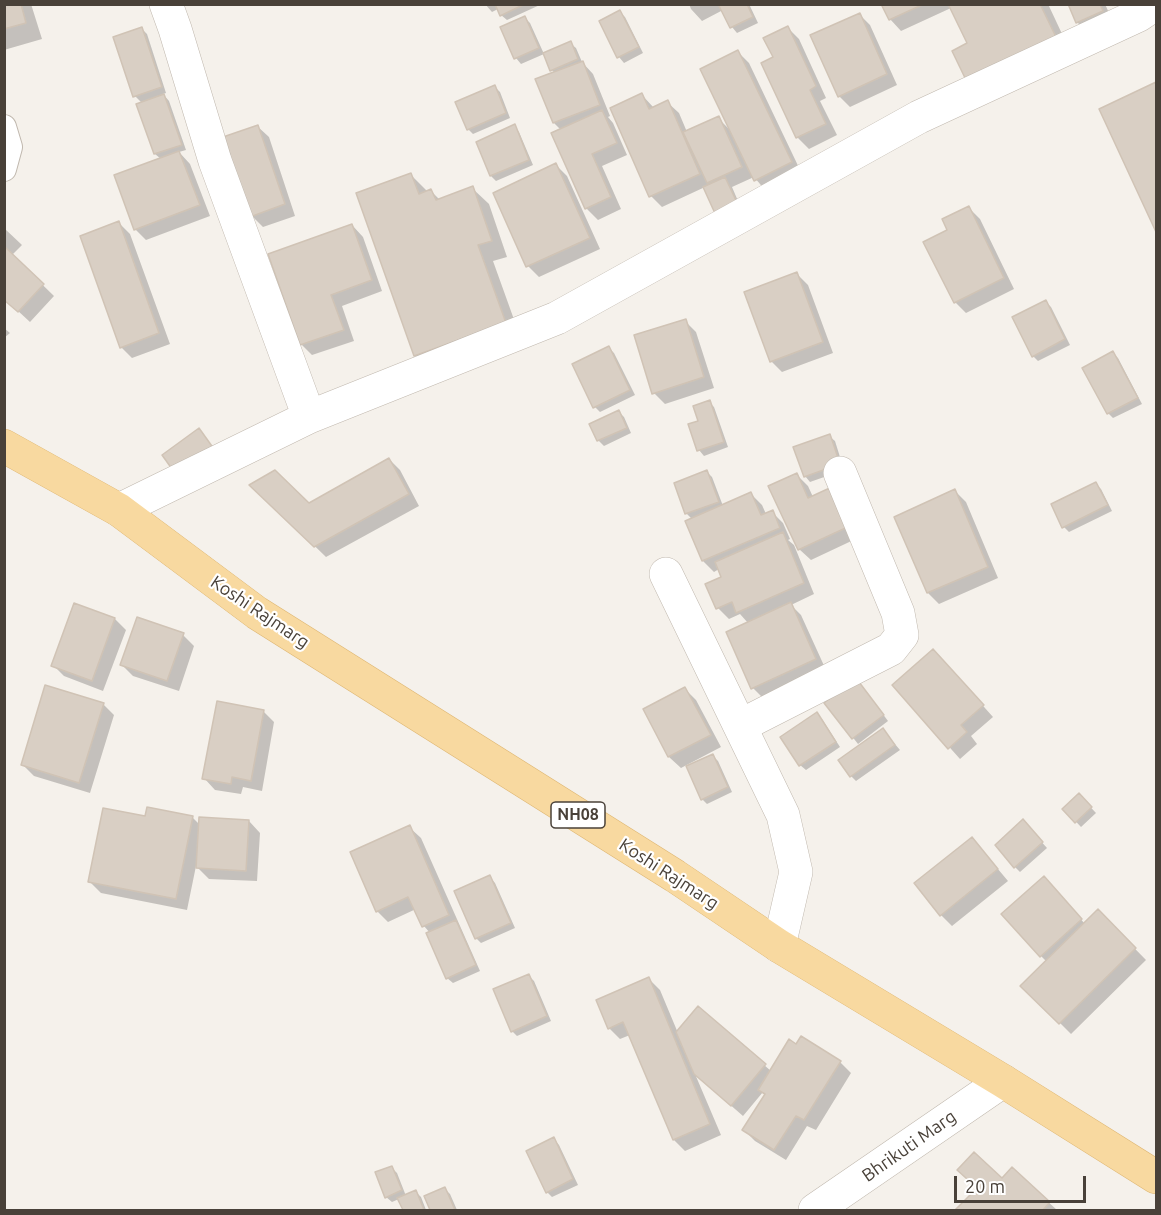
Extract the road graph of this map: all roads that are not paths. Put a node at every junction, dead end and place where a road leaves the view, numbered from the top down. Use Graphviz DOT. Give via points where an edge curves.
graph roads {
  1 [pos="166,4"];
  2 [pos="1143,8"];
  3 [pos="4,127"];
  4 [pos="4,169"];
  5 [pos="309,417"];
  6 [pos="4,446"];
  7 [pos="840,473"];
  8 [pos="119,510"];
  9 [pos="666,574"];
  10 [pos="740,726"];
  11 [pos="779,946"];
  12 [pos="1003,1081"];
  13 [pos="1156,1177"];
  14 [pos="815,1210"];
  1 -- 5 [label="street" via="215,161"];
  2 -- 5 [label="street" via="919,117 557,318"];
  3 -- 4 [label="lane" via="10,147"];
  5 -- 8 [label="street"];
  6 -- 8 [label="main road, Koshi Rajmarg / NH08"];
  7 -- 10 [label="street" via="898,613 902,635 891,649"];
  8 -- 11 [label="main road, Koshi Rajmarg / NH08" via="257,613 675,876"];
  9 -- 10 [label="street"];
  10 -- 11 [label="street" via="783,815 796,872"];
  11 -- 12 [label="main road, Koshi Rajmarg / NH08"];
  12 -- 13 [label="main road, Koshi Rajmarg / NH08"];
  12 -- 14 [label="street, Bhrikuti Marg"];
}
